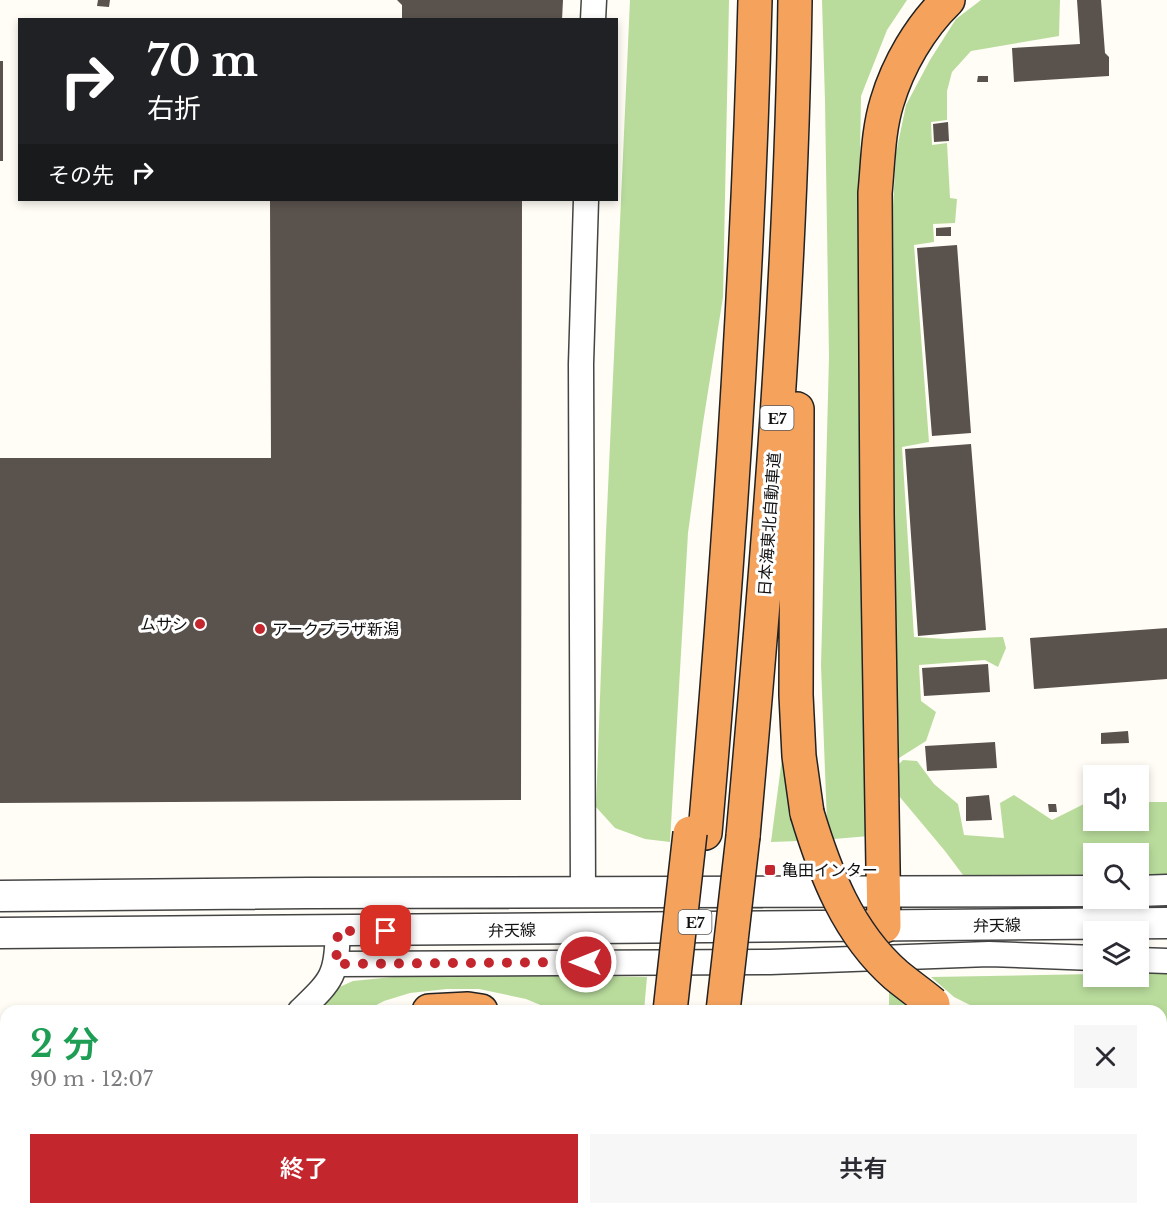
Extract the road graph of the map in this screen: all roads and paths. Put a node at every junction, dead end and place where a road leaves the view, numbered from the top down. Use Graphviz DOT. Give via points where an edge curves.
graph roads {
  1 [pos="594,0"];
  2 [pos="754,0"];
  3 [pos="795,0"];
  4 [pos="948,0"];
  5 [pos="593,18"];
  6 [pos="793,116"];
  7 [pos="586,201"];
  8 [pos="698,833"];
  9 [pos="1167,890"];
  10 [pos="883,891"];
  11 [pos="1083,891"];
  12 [pos="1149,891"];
  13 [pos="583,892"];
  14 [pos="0,896"];
  15 [pos="1167,923"];
  16 [pos="884,926"];
  17 [pos="338,931"];
  18 [pos="0,933"];
  19 [pos="1083,958"];
  20 [pos="1149,961"];
  21 [pos="1167,962"];
  22 [pos="336,964"];
  23 [pos="306,1005"];
  24 [pos="671,1005"];
  25 [pos="685,1005"];
  26 [pos="724,1005"];
  27 [pos="937,1005"];
  1 -- 5 [label="street"];
  2 -- 8 [label="highway, E7" via="736,443"];
  3 -- 6 [label="highway, 日本海東北自動車道 / E7"];
  4 -- 10 [label="highway" via="902,65 887,103 878,164 875,247"];
  6 -- 26 [label="highway, 日本海東北自動車道 / E7, bridge" via="761,637"];
  6 -- 27 [label="highway, bridge" via="796,695 807,813 839,900 864,940 895,974"];
  7 -- 13 [label="street" via="581,364"];
  8 -- 24 [label="highway, bridge"];
  8 -- 25 [label="highway, E7"];
  9 -- 12 [label="street"];
  10 -- 11 [label="street, 弁天線"];
  10 -- 13 [label="street, 弁天線"];
  10 -- 16 [label="highway"];
  13 -- 14 [label="street, 弁天線"];
  15 -- 16 [label="street, 弁天線"];
  16 -- 17 [label="street, 弁天線"];
  17 -- 18 [label="street, 弁天線"];
  17 -- 22 [label="street"];
  19 -- 22 [label="street" via="989,954 770,962"];
  20 -- 21 [label="street"];
  22 -- 23 [label="street" via="331,980"];
}
